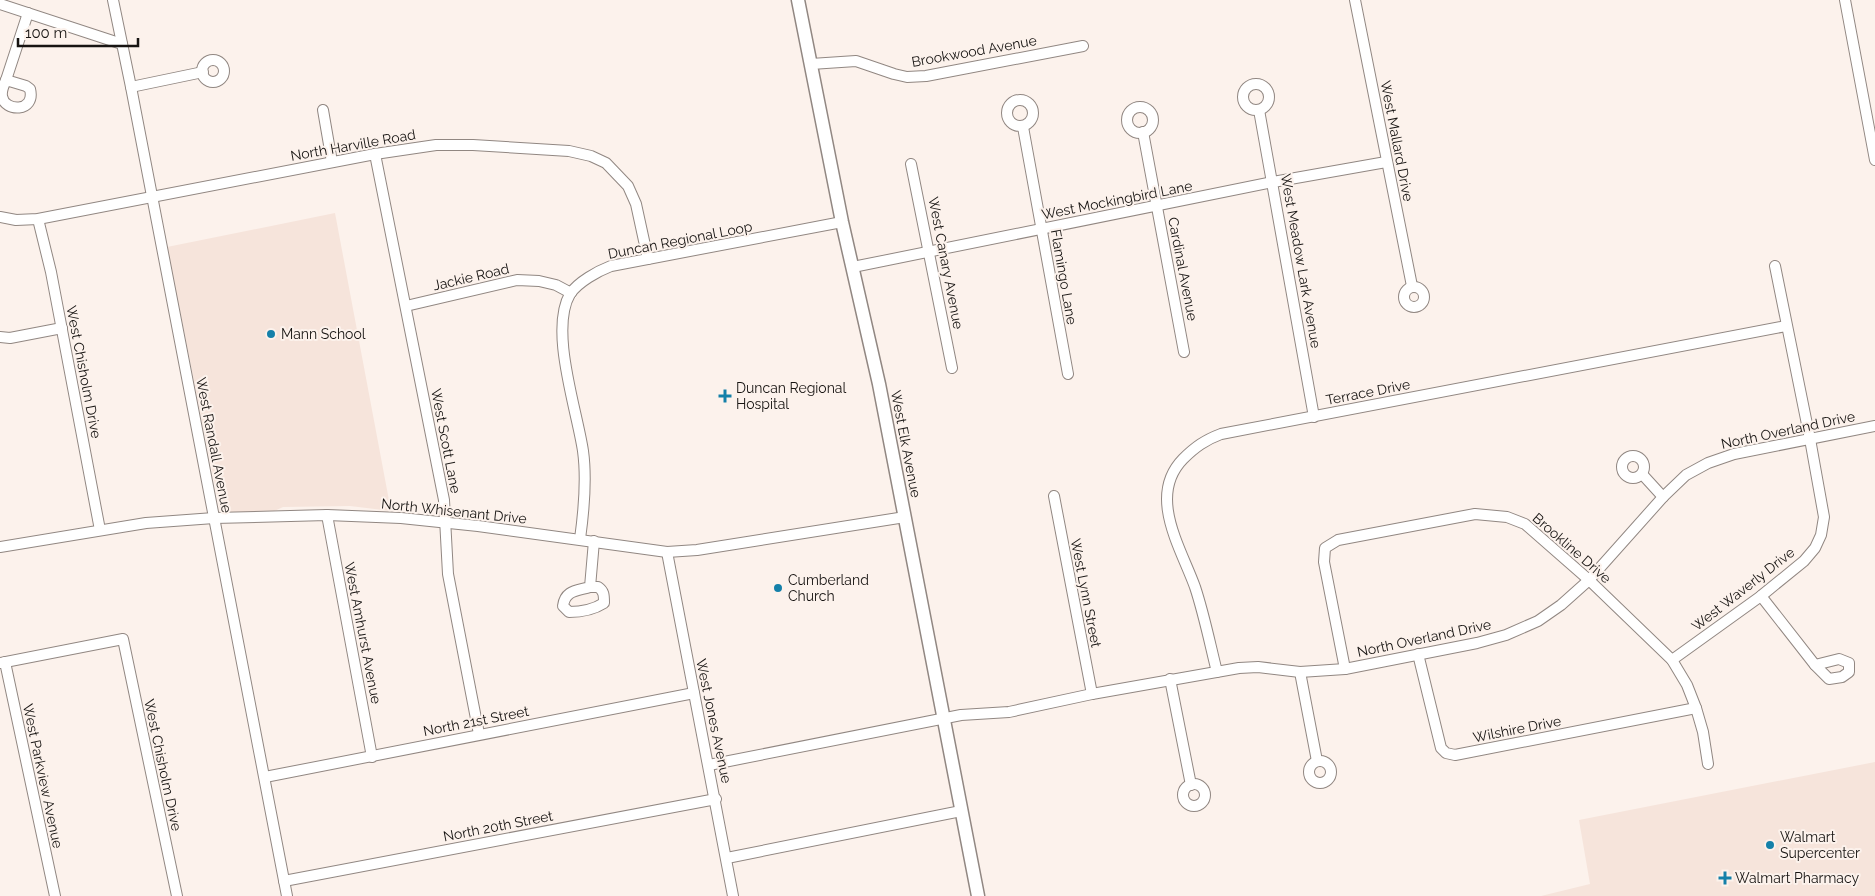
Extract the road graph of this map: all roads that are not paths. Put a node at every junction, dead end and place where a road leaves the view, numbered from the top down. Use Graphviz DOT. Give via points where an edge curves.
graph roads {
  1 [pos="113,0"];
  2 [pos="798,0"];
  3 [pos="1356,0"];
  4 [pos="1845,0"];
  5 [pos="0,4"];
  6 [pos="28,13"];
  7 [pos="122,44"];
  8 [pos="1083,46"];
  9 [pos="811,64"];
  10 [pos="203,72"];
  11 [pos="6,80"];
  12 [pos="131,87"];
  13 [pos="323,110"];
  14 [pos="1259,110"];
  15 [pos="1023,127"];
  16 [pos="1143,132"];
  17 [pos="375,154"];
  18 [pos="1875,160"];
  19 [pos="332,162"];
  20 [pos="1386,162"];
  21 [pos="912,164"];
  22 [pos="1273,182"];
  23 [pos="151,197"];
  24 [pos="1156,206"];
  25 [pos="0,217"];
  26 [pos="38,219"];
  27 [pos="842,222"];
  28 [pos="1041,229"];
  29 [pos="930,252"];
  30 [pos="648,259"];
  31 [pos="1775,266"];
  32 [pos="853,267"];
  33 [pos="1412,286"];
  34 [pos="571,293"];
  35 [pos="406,306"];
  36 [pos="1786,326"];
  37 [pos="62,328"];
  38 [pos="0,337"];
  39 [pos="1184,352"];
  40 [pos="952,368"];
  41 [pos="1068,374"];
  42 [pos="1314,417"];
  43 [pos="1875,426"];
  44 [pos="1810,438"];
  45 [pos="1642,474"];
  46 [pos="1054,496"];
  47 [pos="1663,497"];
  48 [pos="327,515"];
  49 [pos="905,517"];
  50 [pos="214,518"];
  51 [pos="446,524"];
  52 [pos="100,530"];
  53 [pos="580,539"];
  54 [pos="594,541"];
  55 [pos="0,547"];
  56 [pos="667,552"];
  57 [pos="1589,580"];
  58 [pos="590,587"];
  59 [pos="1761,596"];
  60 [pos="1418,654"];
  61 [pos="1672,660"];
  62 [pos="2,663"];
  63 [pos="1815,665"];
  64 [pos="1344,669"];
  65 [pos="1217,672"];
  66 [pos="1300,672"];
  67 [pos="1170,680"];
  68 [pos="694,693"];
  69 [pos="1092,694"];
  70 [pos="1696,708"];
  71 [pos="943,719"];
  72 [pos="479,734"];
  73 [pos="372,757"];
  74 [pos="1318,762"];
  75 [pos="1708,764"];
  76 [pos="709,765"];
  77 [pos="265,777"];
  78 [pos="1191,785"];
  79 [pos="716,799"];
  80 [pos="961,811"];
  81 [pos="727,858"];
  82 [pos="284,881"];
  83 [pos="55,896"];
  84 [pos="177,896"];
  85 [pos="287,896"];
  86 [pos="733,896"];
  87 [pos="978,896"];
  1 -- 7 [label="street, West Randall Avenue"];
  2 -- 9 [label="main road, West Elk Avenue"];
  3 -- 20 [label="street, West Mallard Drive"];
  4 -- 18 [label="street"];
  5 -- 6 [label="street"];
  6 -- 7 [label="street"];
  6 -- 11 [label="street"];
  7 -- 12 [label="street, West Randall Avenue"];
  8 -- 9 [label="street, Brookwood Avenue" via="926,76 907,77 856,61"];
  9 -- 27 [label="main road, West Elk Avenue"];
  10 -- 12 [label="street"];
  12 -- 23 [label="street, West Randall Avenue"];
  13 -- 19 [label="street"];
  14 -- 22 [label="street, West Meadow Lark Avenue"];
  15 -- 28 [label="street, Flamingo Lane"];
  16 -- 24 [label="street, Cardinal Avenue"];
  17 -- 19 [label="street, North Harville Road"];
  17 -- 30 [label="street, North Harville Road" via="436,145 473,145 569,151 590,156 606,164 628,186 636,204"];
  17 -- 35 [label="street, West Scott Lane"];
  19 -- 23 [label="street, North Harville Road"];
  20 -- 22 [label="street, West Mockingbird Lane"];
  20 -- 33 [label="street, West Mallard Drive"];
  21 -- 29 [label="street, West Canary Avenue"];
  22 -- 24 [label="street, West Mockingbird Lane"];
  22 -- 42 [label="street, West Meadow Lark Avenue"];
  23 -- 26 [label="street, North Harville Road"];
  23 -- 50 [label="street, West Randall Avenue"];
  24 -- 28 [label="street, West Mockingbird Lane"];
  24 -- 39 [label="street, Cardinal Avenue"];
  25 -- 26 [label="street, North Harville Road"];
  26 -- 37 [label="street, West Chisholm Drive"];
  27 -- 30 [label="street, Duncan Regional Loop"];
  27 -- 32 [label="main road, West Elk Avenue"];
  28 -- 29 [label="street, West Mockingbird Lane"];
  28 -- 41 [label="street, Flamingo Lane"];
  29 -- 32 [label="street, West Mockingbird Lane"];
  29 -- 40 [label="street, West Canary Avenue"];
  30 -- 34 [label="street, Duncan Regional Loop" via="597,272"];
  31 -- 36 [label="street, West Waverly Drive"];
  32 -- 49 [label="main road, West Elk Avenue" via="880,384"];
  34 -- 35 [label="street, Jackie Road" via="556,285 517,280"];
  34 -- 53 [label="street" via="562,320 562,342 583,453 585,480"];
  35 -- 51 [label="street, West Scott Lane"];
  36 -- 42 [label="street, Terrace Drive"];
  36 -- 44 [label="street, West Waverly Drive"];
  37 -- 38 [label="street"];
  37 -- 52 [label="street, West Chisholm Drive"];
  42 -- 65 [label="street, Terrace Drive" via="1221,434 1205,440 1179,463 1171,478 1167,494 1168,515 1195,587"];
  43 -- 44 [label="street, North Overland Drive"];
  44 -- 47 [label="street, North Overland Drive" via="1734,454 1708,463 1686,475"];
  44 -- 59 [label="street, West Waverly Drive" via="1824,517 1821,535 1804,561"];
  45 -- 47 [label="street"];
  46 -- 69 [label="street, West Lynn Street"];
  47 -- 57 [label="street, North Overland Drive"];
  48 -- 50 [label="street, North Whisenant Drive"];
  48 -- 51 [label="street, North Whisenant Drive" via="401,518"];
  48 -- 73 [label="street, West Amhurst Avenue"];
  49 -- 56 [label="street, North Whisenant Drive"];
  49 -- 71 [label="main road, West Elk Avenue"];
  50 -- 52 [label="street, North Whisenant Drive"];
  50 -- 77 [label="street, West Randall Avenue"];
  51 -- 53 [label="street, North Whisenant Drive"];
  51 -- 72 [label="street, West Scott Lane" via="448,574"];
  52 -- 55 [label="street, North Whisenant Drive"];
  53 -- 54 [label="street, North Whisenant Drive"];
  54 -- 56 [label="street, North Whisenant Drive"];
  54 -- 58 [label="street"];
  56 -- 68 [label="street, West Jones Avenue"];
  57 -- 60 [label="street, North Overland Drive" via="1561,605 1506,635"];
  57 -- 61 [label="street, Brookline Drive"];
  57 -- 64 [label="street, Brookline Drive" via="1525,524 1507,517 1475,514 1338,540 1325,548 1324,562"];
  59 -- 61 [label="street, West Waverly Drive"];
  59 -- 63 [label="street"];
  60 -- 64 [label="street, North Overland Drive"];
  60 -- 70 [label="street, Wilshire Drive" via="1441,748 1455,755"];
  61 -- 70 [label="street, Brookline Drive"];
  62 -- 83 [label="street, West Parkview Avenue"];
  62 -- 84 [label="street, West Chisholm Drive" via="123,639"];
  64 -- 66 [label="street, North Overland Drive"];
  65 -- 66 [label="street, North Overland Drive" via="1258,667"];
  65 -- 67 [label="street, North Overland Drive"];
  66 -- 74 [label="street"];
  67 -- 69 [label="street, North Overland Drive"];
  67 -- 78 [label="street"];
  68 -- 72 [label="street, North 21st Street"];
  68 -- 76 [label="street, West Jones Avenue"];
  69 -- 71 [label="street, North Overland Drive" via="1009,712"];
  70 -- 75 [label="street, Brookline Drive"];
  71 -- 76 [label="street"];
  71 -- 80 [label="main road, West Elk Avenue"];
  72 -- 73 [label="street, North 21st Street"];
  73 -- 77 [label="street, North 21st Street"];
  76 -- 79 [label="street, West Jones Avenue"];
  77 -- 82 [label="street, West Randall Avenue"];
  79 -- 81 [label="street, West Jones Avenue"];
  79 -- 82 [label="street, North 20th Street"];
  80 -- 81 [label="street"];
  80 -- 87 [label="main road, West Elk Avenue"];
  81 -- 86 [label="street, West Jones Avenue"];
  82 -- 85 [label="street, West Randall Avenue"];
}
